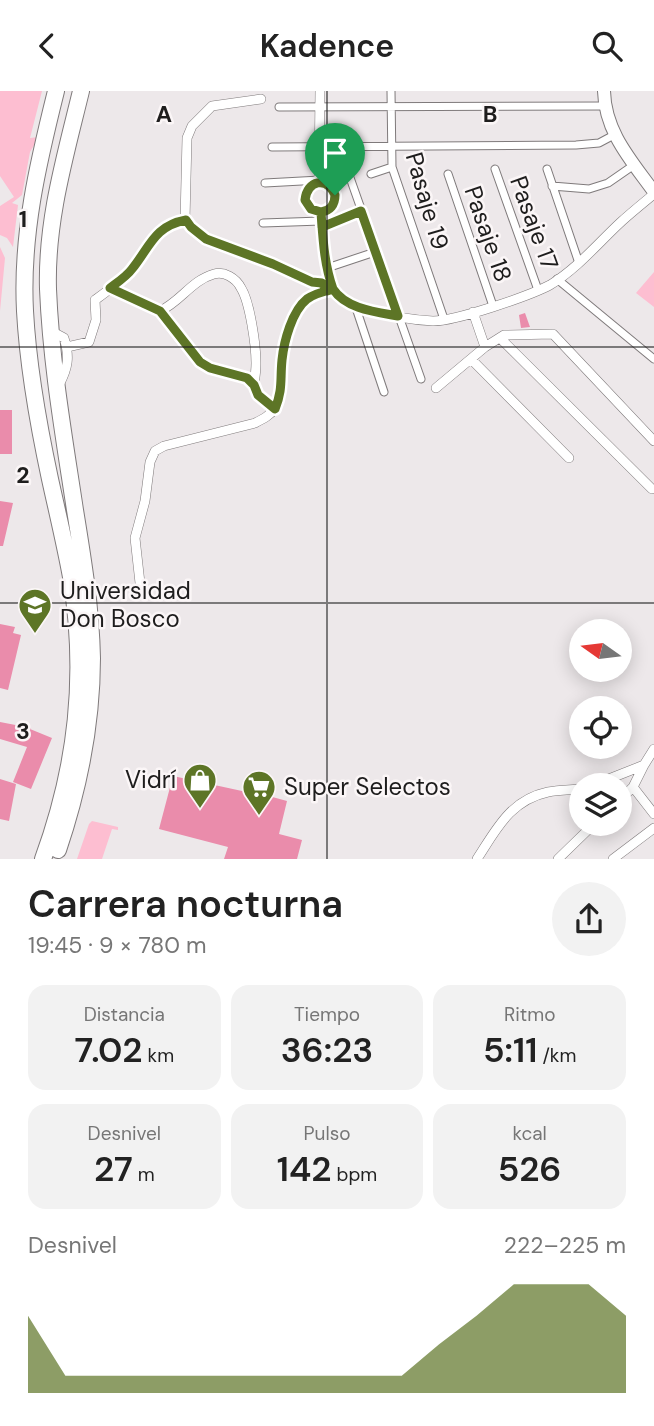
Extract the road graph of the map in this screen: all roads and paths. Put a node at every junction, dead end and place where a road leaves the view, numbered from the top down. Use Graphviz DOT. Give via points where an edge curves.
graph roads {
  1 [pos="56,91"];
  2 [pos="81,91"];
  3 [pos="320,91"];
  4 [pos="391,91"];
  5 [pos="604,91"];
  6 [pos="261,99"];
  7 [pos="320,106"];
  8 [pos="391,106"];
  9 [pos="605,106"];
  10 [pos="279,107"];
  11 [pos="614,135"];
  12 [pos="392,146"];
  13 [pos="272,147"];
  14 [pos="320,147"];
  15 [pos="634,165"];
  16 [pos="392,167"];
  17 [pos="495,169"];
  18 [pos="547,169"];
  19 [pos="348,172"];
  20 [pos="371,174"];
  21 [pos="448,174"];
  22 [pos="320,181"];
  23 [pos="265,183"];
  24 [pos="552,186"];
  25 [pos="654,193"];
  26 [pos="361,211"];
  27 [pos="186,220"];
  28 [pos="321,220"];
  29 [pos="262,223"];
  30 [pos="375,252"];
  31 [pos="579,263"];
  32 [pos="327,268"];
  33 [pos="557,279"];
  34 [pos="110,288"];
  35 [pos="330,290"];
  36 [pos="538,290"];
  37 [pos="355,305"];
  38 [pos="493,306"];
  39 [pos="160,311"];
  40 [pos="473,312"];
  41 [pos="398,316"];
  42 [pos="444,320"];
  43 [pos="51,331"];
  44 [pos="500,338"];
  45 [pos="67,347"];
  46 [pos="485,347"];
  47 [pos="471,359"];
  48 [pos="654,359"];
  49 [pos="421,379"];
  50 [pos="254,385"];
  51 [pos="436,388"];
  52 [pos="57,390"];
  53 [pos="383,392"];
  54 [pos="275,409"];
  55 [pos="654,441"];
  56 [pos="569,458"];
  57 [pos="652,489"];
  58 [pos="140,583"];
  59 [pos="654,750"];
  60 [pos="644,765"];
  61 [pos="624,773"];
  62 [pos="633,787"];
  63 [pos="569,790"];
  64 [pos="654,814"];
  65 [pos="654,828"];
  66 [pos="582,836"];
  67 [pos="43,859"];
  68 [pos="55,859"];
  69 [pos="477,859"];
  70 [pos="558,859"];
  71 [pos="613,859"];
  1 -- 67 [label="highway" via="31,202 25,308 31,379 71,578 79,677 73,750 61,807"];
  2 -- 43 [label="highway" via="51,225"];
  3 -- 7 [label="street"];
  4 -- 8 [label="street, Pasaje 19"];
  5 -- 9 [label="street"];
  6 -- 27 [label="street" via="212,106 192,126 187,138"];
  7 -- 8 [label="street"];
  7 -- 10 [label="street"];
  7 -- 14 [label="street"];
  8 -- 9 [label="street"];
  8 -- 12 [label="street, Pasaje 19"];
  9 -- 11 [label="street"];
  11 -- 12 [label="street" via="599,143 576,145"];
  11 -- 15 [label="street"];
  12 -- 14 [label="street"];
  12 -- 16 [label="street, Pasaje 19"];
  13 -- 14 [label="street"];
  14 -- 22 [label="street"];
  15 -- 24 [label="street" via="608,183 589,189"];
  15 -- 25 [label="street"];
  16 -- 20 [label="street"];
  16 -- 42 [label="street, Pasaje 19"];
  17 -- 36 [label="street, Pasaje 17"];
  18 -- 24 [label="street"];
  19 -- 26 [label="street"];
  21 -- 38 [label="street, Pasaje 18"];
  22 -- 23 [label="street"];
  22 -- 28 [label="street" via="335,195 333,206"];
  22 -- 28 [label="street" via="310,187 305,200"];
  24 -- 31 [label="street"];
  25 -- 31 [label="street"];
  26 -- 28 [label="street"];
  26 -- 30 [label="street"];
  27 -- 34 [label="street" via="160,231 131,272"];
  27 -- 35 [label="street" via="206,239"];
  28 -- 29 [label="street"];
  28 -- 32 [label="street"];
  30 -- 32 [label="street"];
  30 -- 41 [label="street"];
  31 -- 33 [label="street"];
  32 -- 35 [label="street"];
  33 -- 36 [label="street"];
  33 -- 48 [label="street"];
  34 -- 39 [label="street"];
  34 -- 45 [label="street" via="95,300 96,320 89,342"];
  35 -- 37 [label="street"];
  35 -- 54 [label="street" via="306,300 290,327"];
  36 -- 38 [label="street"];
  37 -- 41 [label="street"];
  37 -- 53 [label="street"];
  38 -- 40 [label="street"];
  39 -- 50 [label="street" via="200,362 247,378"];
  39 -- 50 [label="street" via="206,277 216,273 235,281 242,288 251,322"];
  40 -- 42 [label="street"];
  40 -- 46 [label="street"];
  41 -- 42 [label="street"];
  41 -- 49 [label="street"];
  43 -- 45 [label="street" via="64,338"];
  43 -- 52 [label="highway"];
  44 -- 46 [label="street"];
  44 -- 55 [label="street" via="553,334"];
  44 -- 57 [label="street"];
  45 -- 52 [label="street" via="67,369"];
  46 -- 47 [label="street"];
  47 -- 51 [label="street"];
  47 -- 56 [label="street"];
  50 -- 54 [label="street" via="258,395"];
  52 -- 68 [label="highway" via="87,584 92,659 82,759"];
  54 -- 58 [label="street" via="255,423 155,451 135,538"];
  59 -- 60 [label="street"];
  60 -- 61 [label="street"];
  60 -- 62 [label="street"];
  62 -- 64 [label="street"];
  63 -- 69 [label="street" via="525,800 506,814"];
  65 -- 71 [label="street"];
  66 -- 70 [label="street"];
}
